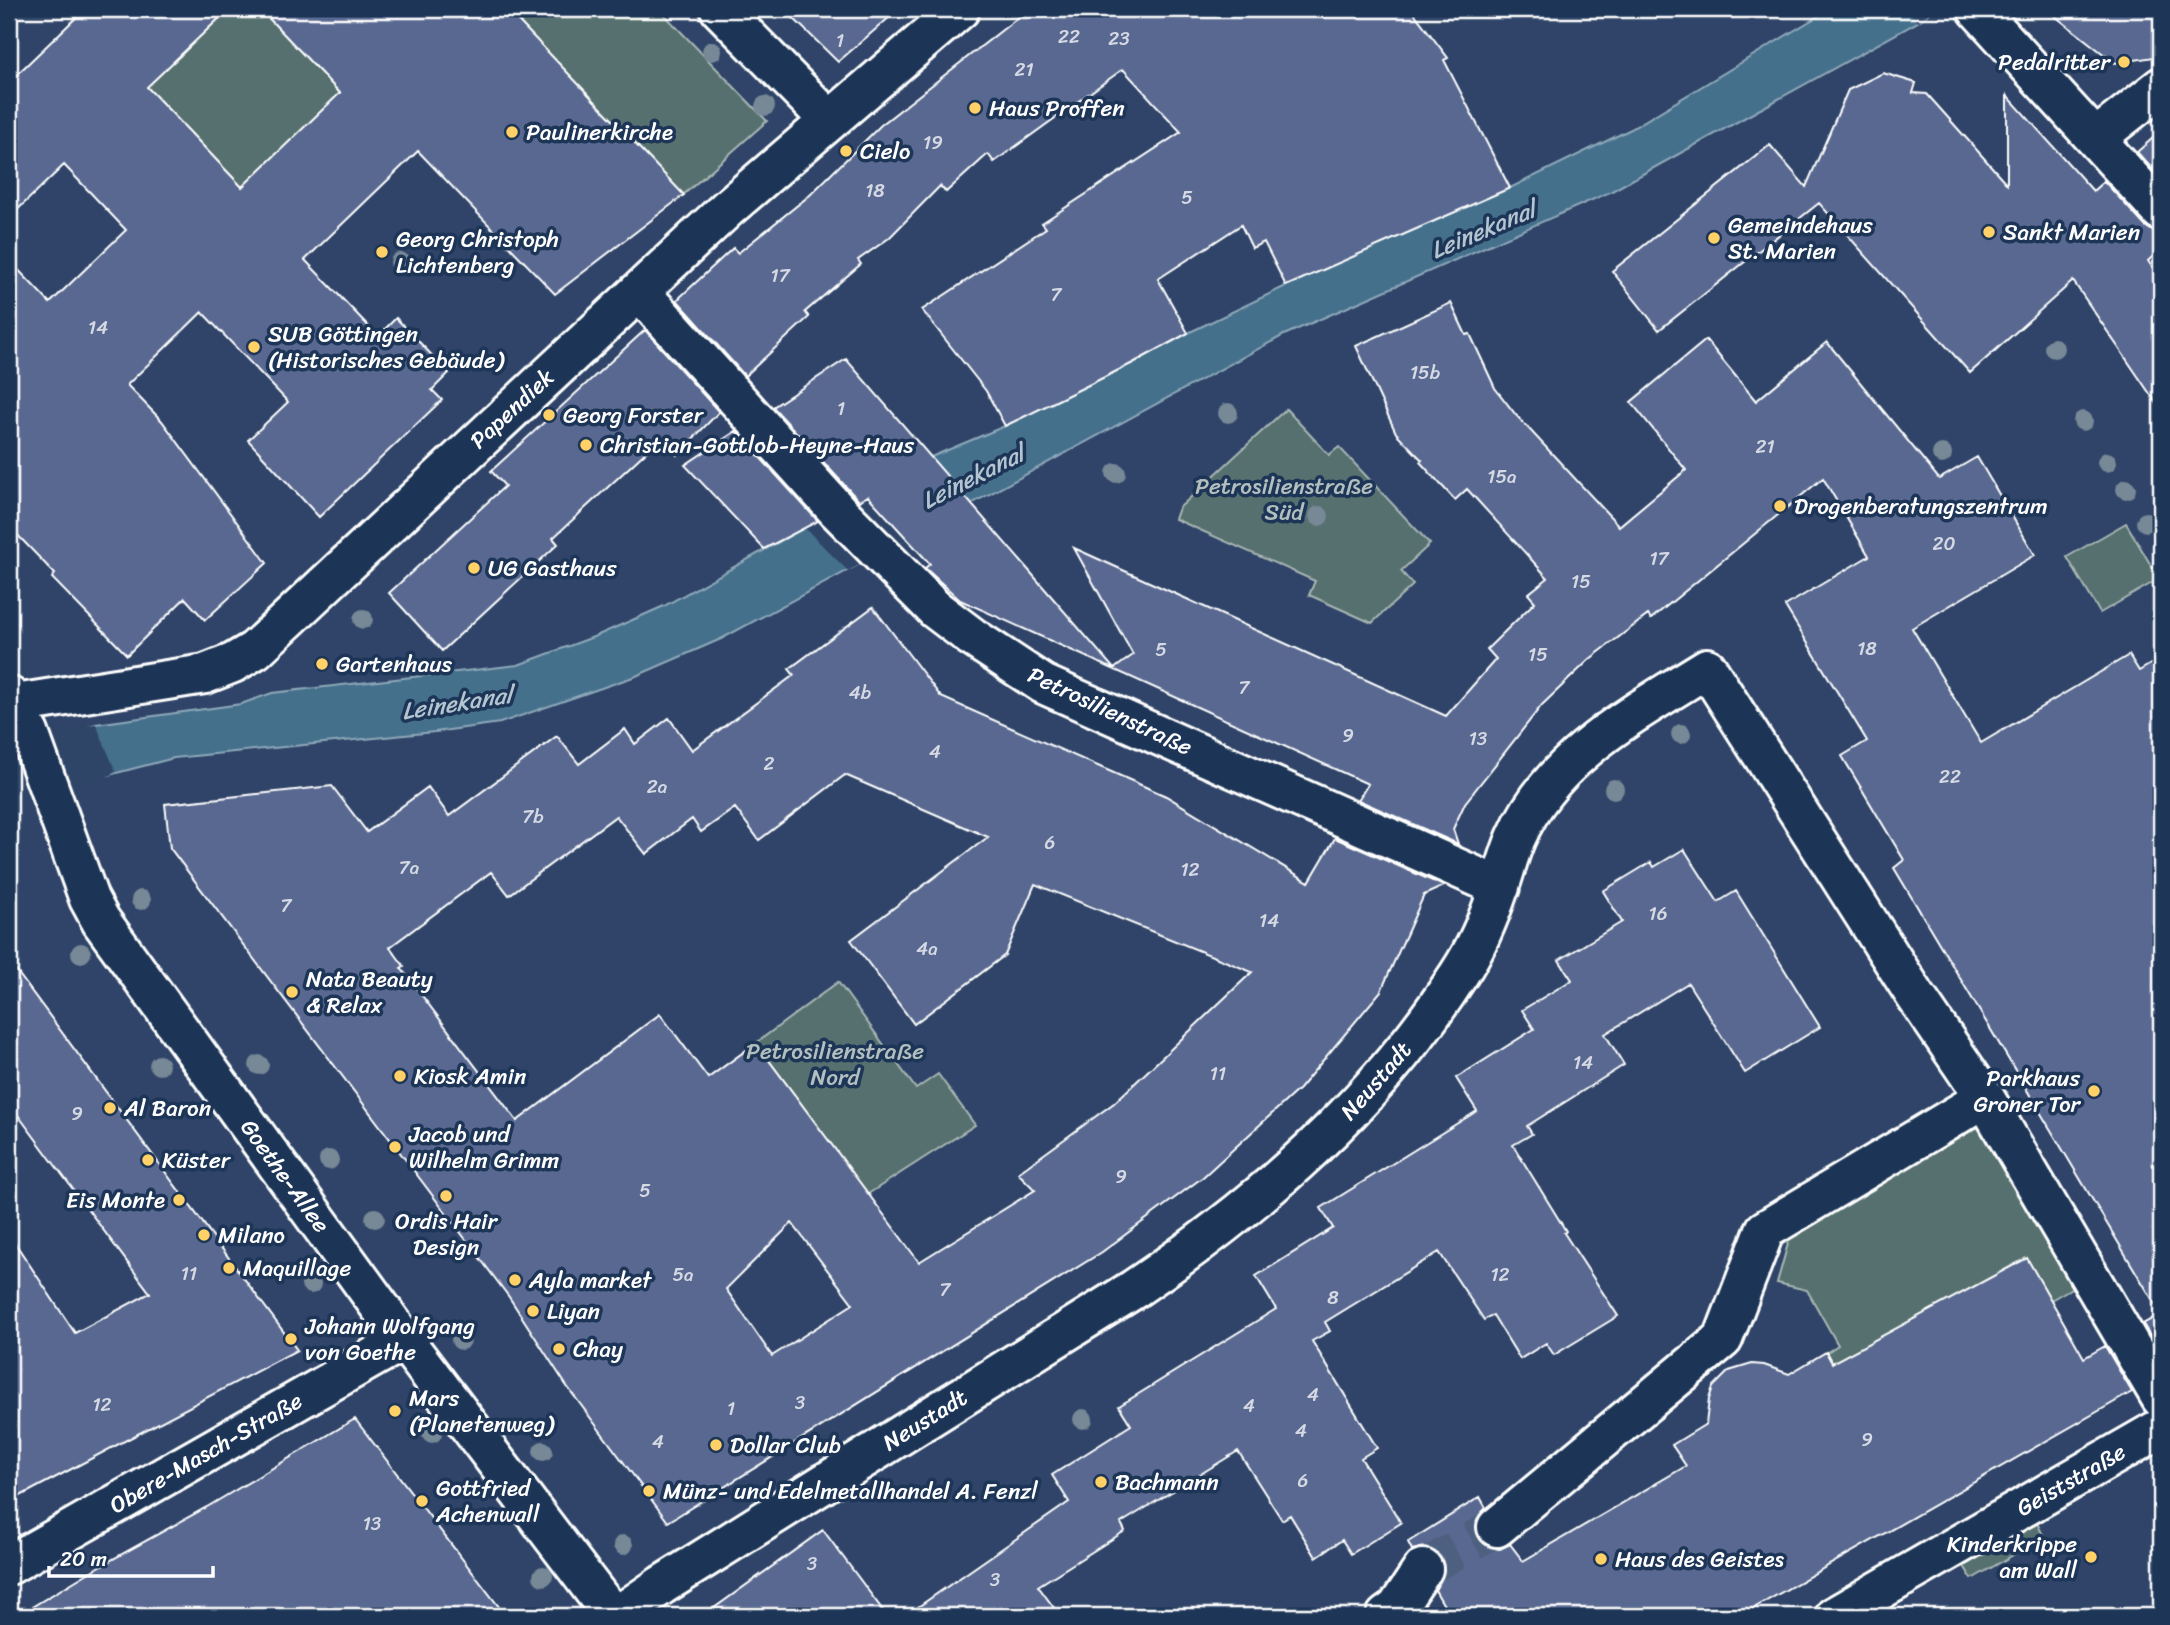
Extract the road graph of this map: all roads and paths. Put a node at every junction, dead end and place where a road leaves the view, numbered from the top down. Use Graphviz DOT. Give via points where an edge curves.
graph roads {
  1 [pos="720,9"];
  2 [pos="960,9"];
  3 [pos="1977,9"];
  4 [pos="2161,87"];
  5 [pos="829,120"];
  6 [pos="2096,138"];
  7 [pos="2161,211"];
  8 [pos="639,291"];
  9 [pos="15,710"];
  10 [pos="1500,887"];
  11 [pos="1985,1098"];
  12 [pos="404,1340"];
  13 [pos="2161,1398"];
  14 [pos="2161,1429"];
  15 [pos="1497,1527"];
  16 [pos="9,1565"];
  17 [pos="1423,1569"];
  18 [pos="615,1616"];
  19 [pos="1386,1616"];
  20 [pos="1835,1616"];
  1 -- 5 [label="street"];
  2 -- 5 [label="street, Papendiek"];
  3 -- 6 [label="street"];
  4 -- 6 [label="street"];
  5 -- 8 [label="street, Papendiek"];
  6 -- 7 [label="street"];
  8 -- 9 [label="street, Papendiek" via="255,650 205,674"];
  8 -- 10 [label="street, Petrosilienstraße" via="837,510 935,609 972,637 1044,684"];
  9 -- 12 [label="street, Goethe-Allee" via="101,920"];
  10 -- 11 [label="street, Neustadt" via="1515,839 1556,775 1625,719 1707,668"];
  10 -- 18 [label="street, Neustadt" via="1460,974 1418,1031 1350,1112 1249,1205 1119,1298"];
  11 -- 13 [label="street"];
  11 -- 15 [label="street" via="1765,1230 1723,1339"];
  12 -- 16 [label="street, Obere-Masch-Straße"];
  12 -- 18 [label="street, Goethe-Allee"];
  14 -- 20 [label="street, Geiststraße"];
  17 -- 19 [label="street" via="1397,1608"];
}
